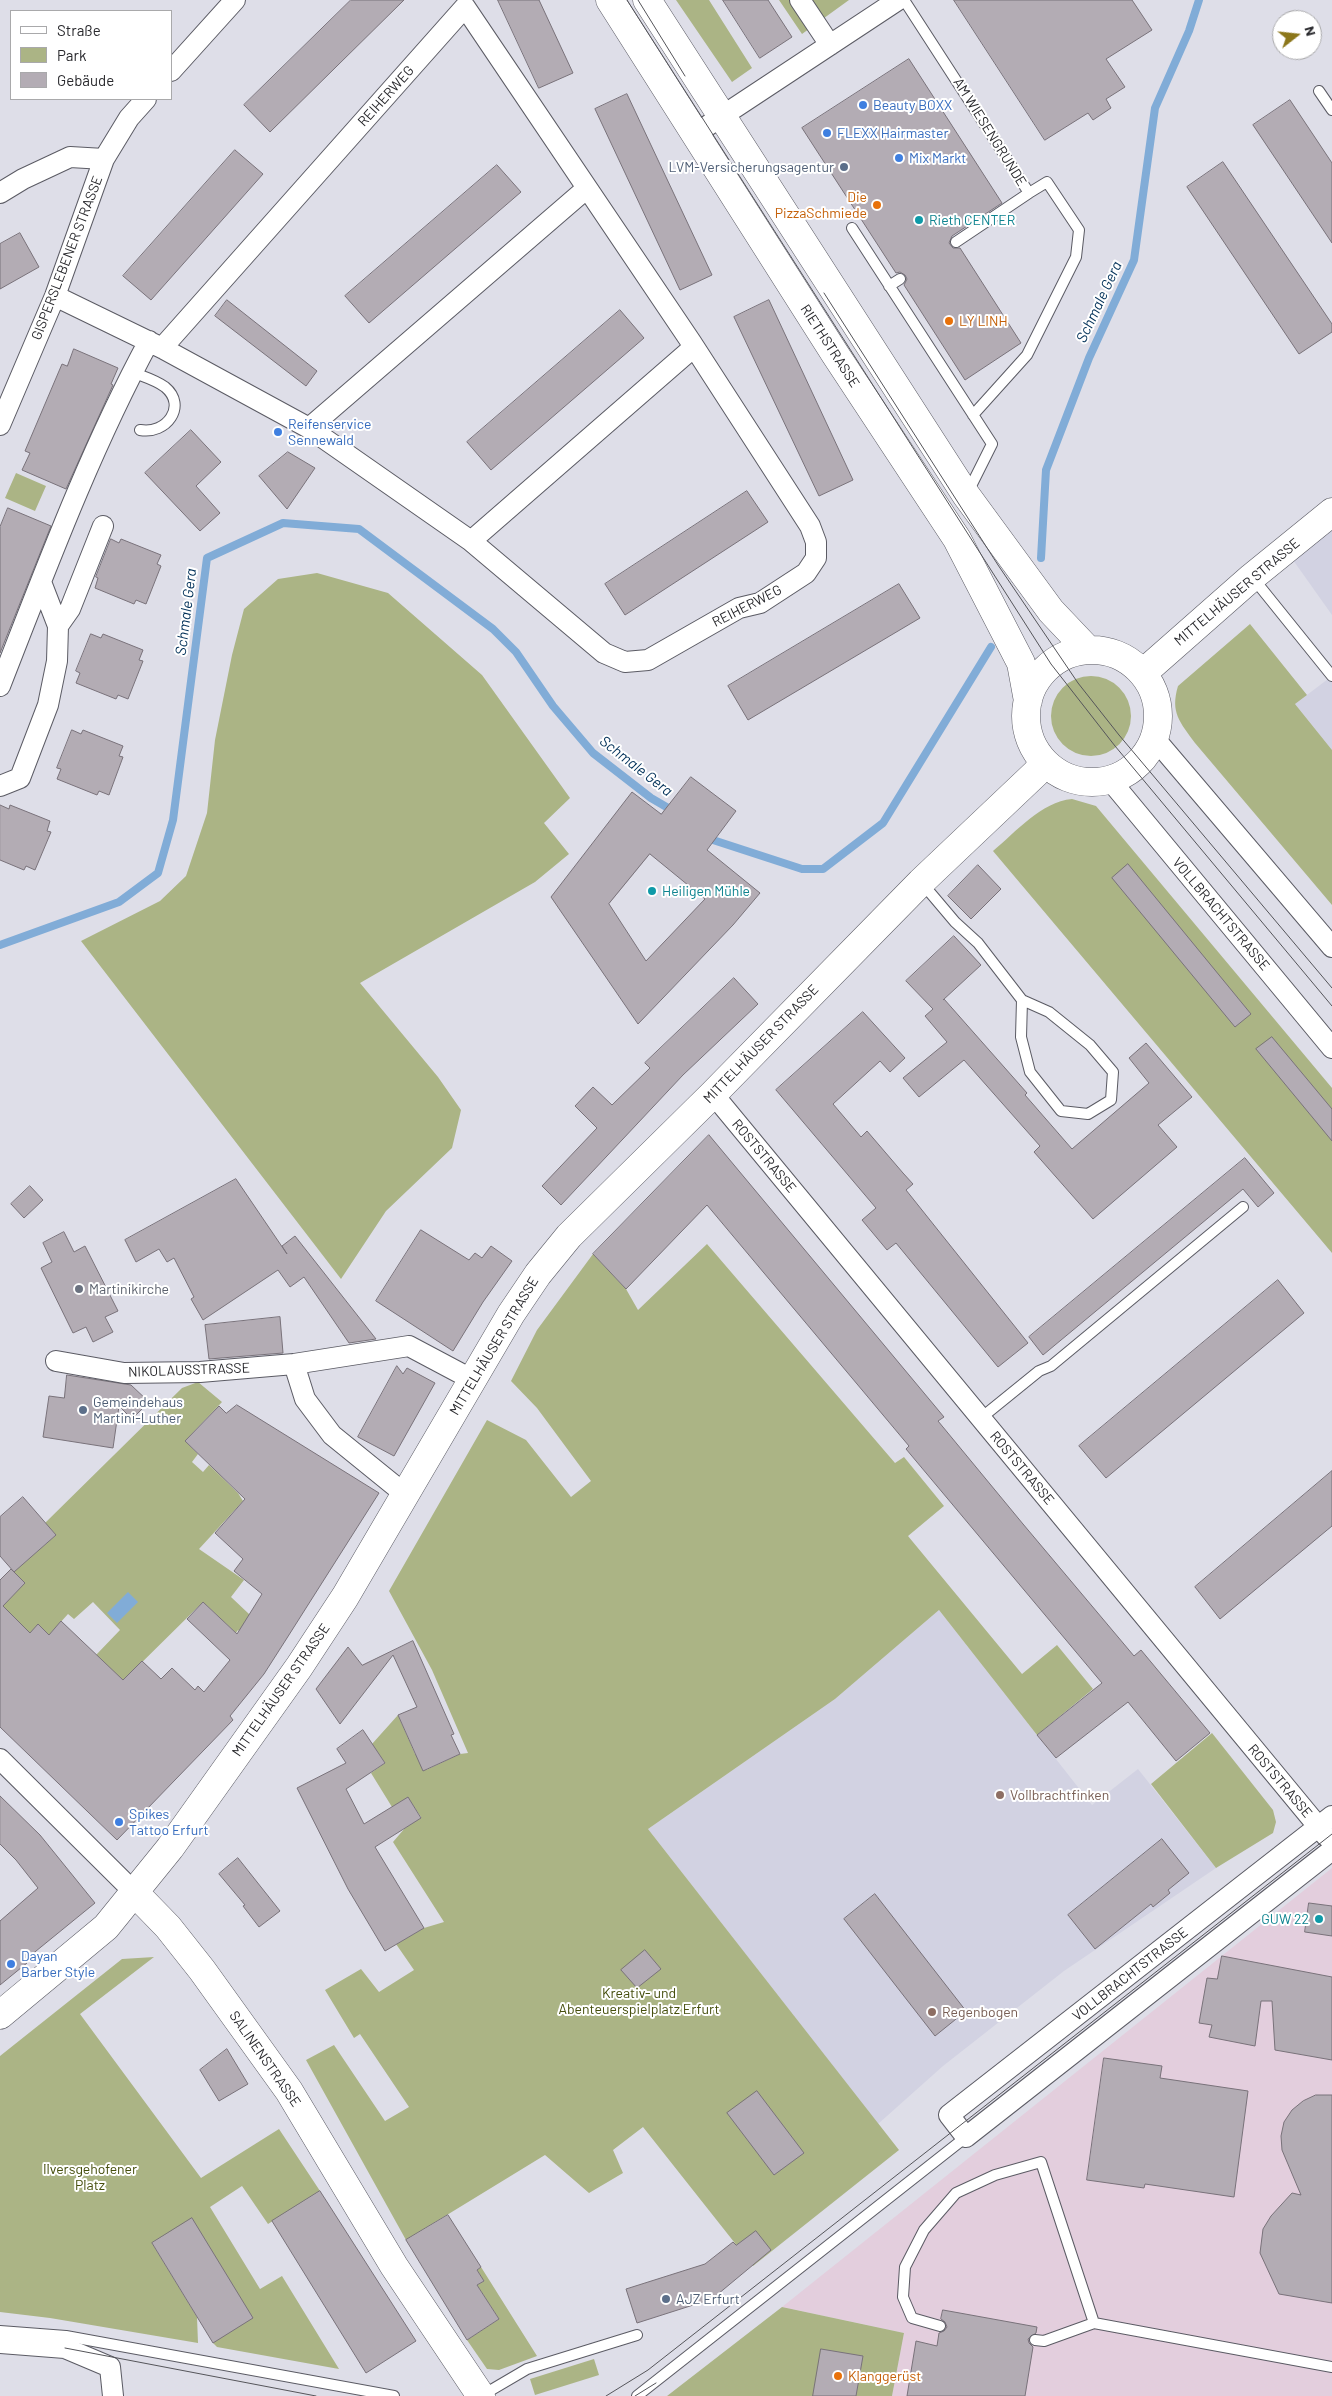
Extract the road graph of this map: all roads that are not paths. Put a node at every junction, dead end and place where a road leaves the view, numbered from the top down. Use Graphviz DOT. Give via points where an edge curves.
graph roads {
  1 [pos="235,0"];
  2 [pos="610,0"];
  3 [pos="647,0"];
  4 [pos="800,0"];
  5 [pos="898,0"];
  6 [pos="904,0"];
  7 [pos="830,45"];
  8 [pos="172,70"];
  9 [pos="1319,91"];
  10 [pos="145,100"];
  11 [pos="1332,110"];
  12 [pos="721,117"];
  13 [pos="695,134"];
  14 [pos="104,159"];
  15 [pos="586,189"];
  16 [pos="0,193"];
  17 [pos="1030,193"];
  18 [pos="852,228"];
  19 [pos="956,242"];
  20 [pos="900,279"];
  21 [pos="889,286"];
  22 [pos="55,296"];
  23 [pos="155,344"];
  24 [pos="694,347"];
  25 [pos="132,372"];
  26 [pos="973,415"];
  27 [pos="0,425"];
  28 [pos="309,428"];
  29 [pos="140,430"];
  30 [pos="966,495"];
  31 [pos="1332,512"];
  32 [pos="103,526"];
  33 [pos="471,540"];
  34 [pos="1252,577"];
  35 [pos="41,582"];
  36 [pos="58,626"];
  37 [pos="1088,650"];
  38 [pos="1143,674"];
  39 [pos="1332,676"];
  40 [pos="0,686"];
  41 [pos="1028,701"];
  42 [pos="1155,739"];
  43 [pos="1044,762"];
  44 [pos="1110,780"];
  45 [pos="0,786"];
  46 [pos="921,882"];
  47 [pos="1332,947"];
  48 [pos="1022,1000"];
  49 [pos="1332,1048"];
  50 [pos="713,1094"];
  51 [pos="1243,1207"];
  52 [pos="56,1361"];
  53 [pos="294,1364"];
  54 [pos="473,1380"];
  55 [pos="981,1418"];
  56 [pos="406,1494"];
  57 [pos="0,1759"];
  58 [pos="1325,1821"];
  59 [pos="1332,1843"];
  60 [pos="1332,1850"];
  61 [pos="136,1893"];
  62 [pos="0,2015"];
  63 [pos="966,2137"];
  64 [pos="1094,2323"];
  65 [pos="940,2326"];
  66 [pos="0,2331"];
  67 [pos="637,2335"];
  68 [pos="1034,2340"];
  69 [pos="0,2343"];
  70 [pos="1332,2367"];
  71 [pos="113,2396"];
  72 [pos="394,2396"];
  73 [pos="481,2396"];
  74 [pos="637,2396"];
  1 -- 8 [label="street"];
  2 -- 13 [label="main road, RIETHSTRASSE"];
  3 -- 12 [label="main road"];
  4 -- 7 [label="street"];
  5 -- 7 [label="street"];
  6 -- 17 [label="lane, AM WIESENGRUNDE"];
  7 -- 12 [label="street"];
  9 -- 11 [label="lane"];
  10 -- 14 [label="street, GISPERSLEBENER STRASSE" via="129,118"];
  12 -- 13 [label="street"];
  12 -- 30 [label="main road"];
  13 -- 41 [label="main road, RIETHSTRASSE" via="956,539 1021,663"];
  14 -- 16 [label="street" via="70,157"];
  14 -- 22 [label="street, GISPERSLEBENER STRASSE"];
  15 -- 23 [label="street, REIHERWEG" via="465,7"];
  15 -- 24 [label="street, REIHERWEG"];
  15 -- 28 [label="street"];
  17 -- 19 [label="lane"];
  17 -- 26 [label="lane, AM WIESENGRUNDE" via="1047,182 1079,230 1076,257 1027,355"];
  18 -- 21 [label="lane"];
  20 -- 21 [label="lane"];
  21 -- 26 [label="lane"];
  22 -- 23 [label="street, REIHERWEG"];
  22 -- 27 [label="street, GISPERSLEBENER STRASSE"];
  23 -- 25 [label="street"];
  23 -- 28 [label="street, REIHERWEG"];
  24 -- 33 [label="street"];
  24 -- 33 [label="street, REIHERWEG" via="810,526 816,542 816,558 806,574 760,603 739,608 648,660 625,662 596,646"];
  25 -- 29 [label="lane" via="166,387 173,402 170,419 164,426 148,432"];
  25 -- 35 [label="street"];
  26 -- 30 [label="lane" via="992,444"];
  28 -- 33 [label="street, REIHERWEG"];
  30 -- 37 [label="main road" via="1052,612"];
  31 -- 34 [label="main road, MITTELHÄUSER STRASSE"];
  32 -- 36 [label="street" via="70,609"];
  34 -- 38 [label="main road, MITTELHÄUSER STRASSE"];
  34 -- 39 [label="lane"];
  35 -- 36 [label="street"];
  35 -- 40 [label="street"];
  36 -- 45 [label="street" via="57,661 48,705 20,778"];
  37 -- 38 [label="main road" via="1108,652 1127,660"];
  37 -- 41 [label="main road" via="1075,652 1051,664 1036,682"];
  38 -- 42 [label="main road" via="1158,705"];
  41 -- 43 [label="main road" via="1028,730 1032,744"];
  42 -- 44 [label="main road" via="1141,761 1125,774"];
  42 -- 47 [label="street"];
  43 -- 44 [label="main road" via="1075,780 1093,783"];
  43 -- 46 [label="main road, MITTELHÄUSER STRASSE"];
  44 -- 49 [label="street, VOLLBRACHTSTRASSE"];
  46 -- 48 [label="lane" via="978,943"];
  46 -- 50 [label="main road, MITTELHÄUSER STRASSE"];
  48 -- 48 [label="lane" via="1021,1037 1030,1072 1060,1111 1088,1114 1111,1100 1113,1072 1090,1045 1049,1012"];
  50 -- 54 [label="main road, MITTELHÄUSER STRASSE" via="569,1236 516,1306"];
  50 -- 55 [label="street, ROSTSTRASSE"];
  51 -- 55 [label="lane" via="1051,1366 1039,1371"];
  52 -- 53 [label="street, NIKOLAUSSTRASSE" via="124,1373 200,1372"];
  53 -- 54 [label="street, NIKOLAUSSTRASSE" via="409,1346"];
  53 -- 56 [label="street" via="305,1399 332,1435"];
  54 -- 56 [label="main road, MITTELHÄUSER STRASSE"];
  55 -- 58 [label="street, ROSTSTRASSE"];
  56 -- 61 [label="main road, MITTELHÄUSER STRASSE" via="299,1667"];
  57 -- 61 [label="street, SALINENSTRASSE"];
  58 -- 59 [label="street, ROSTSTRASSE"];
  58 -- 63 [label="street, VOLLBRACHTSTRASSE" via="950,2115"];
  60 -- 63 [label="street"];
  61 -- 62 [label="main road" via="106,1928"];
  61 -- 73 [label="main road, SALINENSTRASSE" via="202,1970 290,2091 394,2266"];
  63 -- 74 [label="lane"];
  64 -- 65 [label="lane" via="1041,2162 995,2175 956,2194 924,2230 905,2267 903,2297 912,2318"];
  64 -- 68 [label="lane" via="1044,2341"];
  64 -- 70 [label="lane"];
  66 -- 72 [label="lane" via="66,2336"];
  67 -- 73 [label="lane" via="527,2369"];
  69 -- 71 [label="street" via="65,2348 110,2366"];
}
